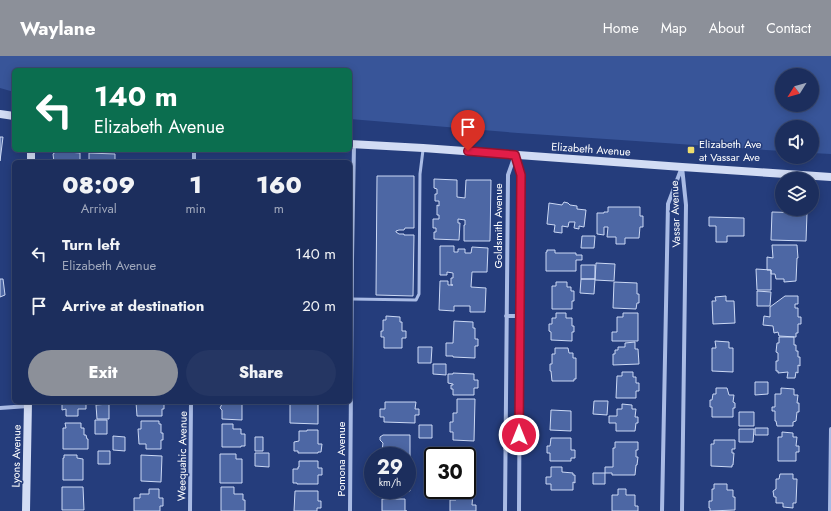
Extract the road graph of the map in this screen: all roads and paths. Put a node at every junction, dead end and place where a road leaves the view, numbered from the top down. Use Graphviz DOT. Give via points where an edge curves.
graph roads {
  1 [pos="0,114"];
  2 [pos="12,116"];
  3 [pos="352,144"];
  4 [pos="423,148"];
  5 [pos="515,155"];
  6 [pos="682,167"];
  7 [pos="831,177"];
  8 [pos="352,299"];
  9 [pos="506,316"];
  10 [pos="520,316"];
  11 [pos="28,404"];
  12 [pos="191,404"];
  13 [pos="351,404"];
  14 [pos="0,408"];
  15 [pos="831,429"];
  16 [pos="505,449"];
  17 [pos="519,449"];
  18 [pos="26,511"];
  19 [pos="190,511"];
  20 [pos="350,511"];
  21 [pos="505,511"];
  22 [pos="519,511"];
  23 [pos="662,511"];
  24 [pos="682,511"];
  25 [pos="830,511"];
  1 -- 2 [label="main road"];
  3 -- 4 [label="main road, Elizabeth Avenue"];
  4 -- 5 [label="main road, Elizabeth Avenue"];
  4 -- 8 [label="lane" via="420,174 419,294 416,300"];
  5 -- 6 [label="main road, Elizabeth Avenue"];
  5 -- 9 [label="street, Goldsmith Avenue" via="508,174"];
  5 -- 10 [label="street, Goldsmith Avenue" via="521,175"];
  6 -- 7 [label="main road, Elizabeth Avenue"];
  6 -- 23 [label="street, Vassar Avenue" via="668,204"];
  6 -- 24 [label="street, Vassar Avenue" via="686,205"];
  9 -- 10 [label="street"];
  9 -- 16 [label="street, Goldsmith Avenue"];
  10 -- 17 [label="street, Goldsmith Avenue"];
  11 -- 14 [label="street"];
  11 -- 18 [label="main road, Lyons Avenue"];
  12 -- 19 [label="street, Weequahic Avenue"];
  13 -- 20 [label="street, Pomona Avenue"];
  15 -- 25 [label="street"];
  16 -- 17 [label="street"];
  16 -- 21 [label="street, Goldsmith Avenue"];
  17 -- 22 [label="street, Goldsmith Avenue"];
}
